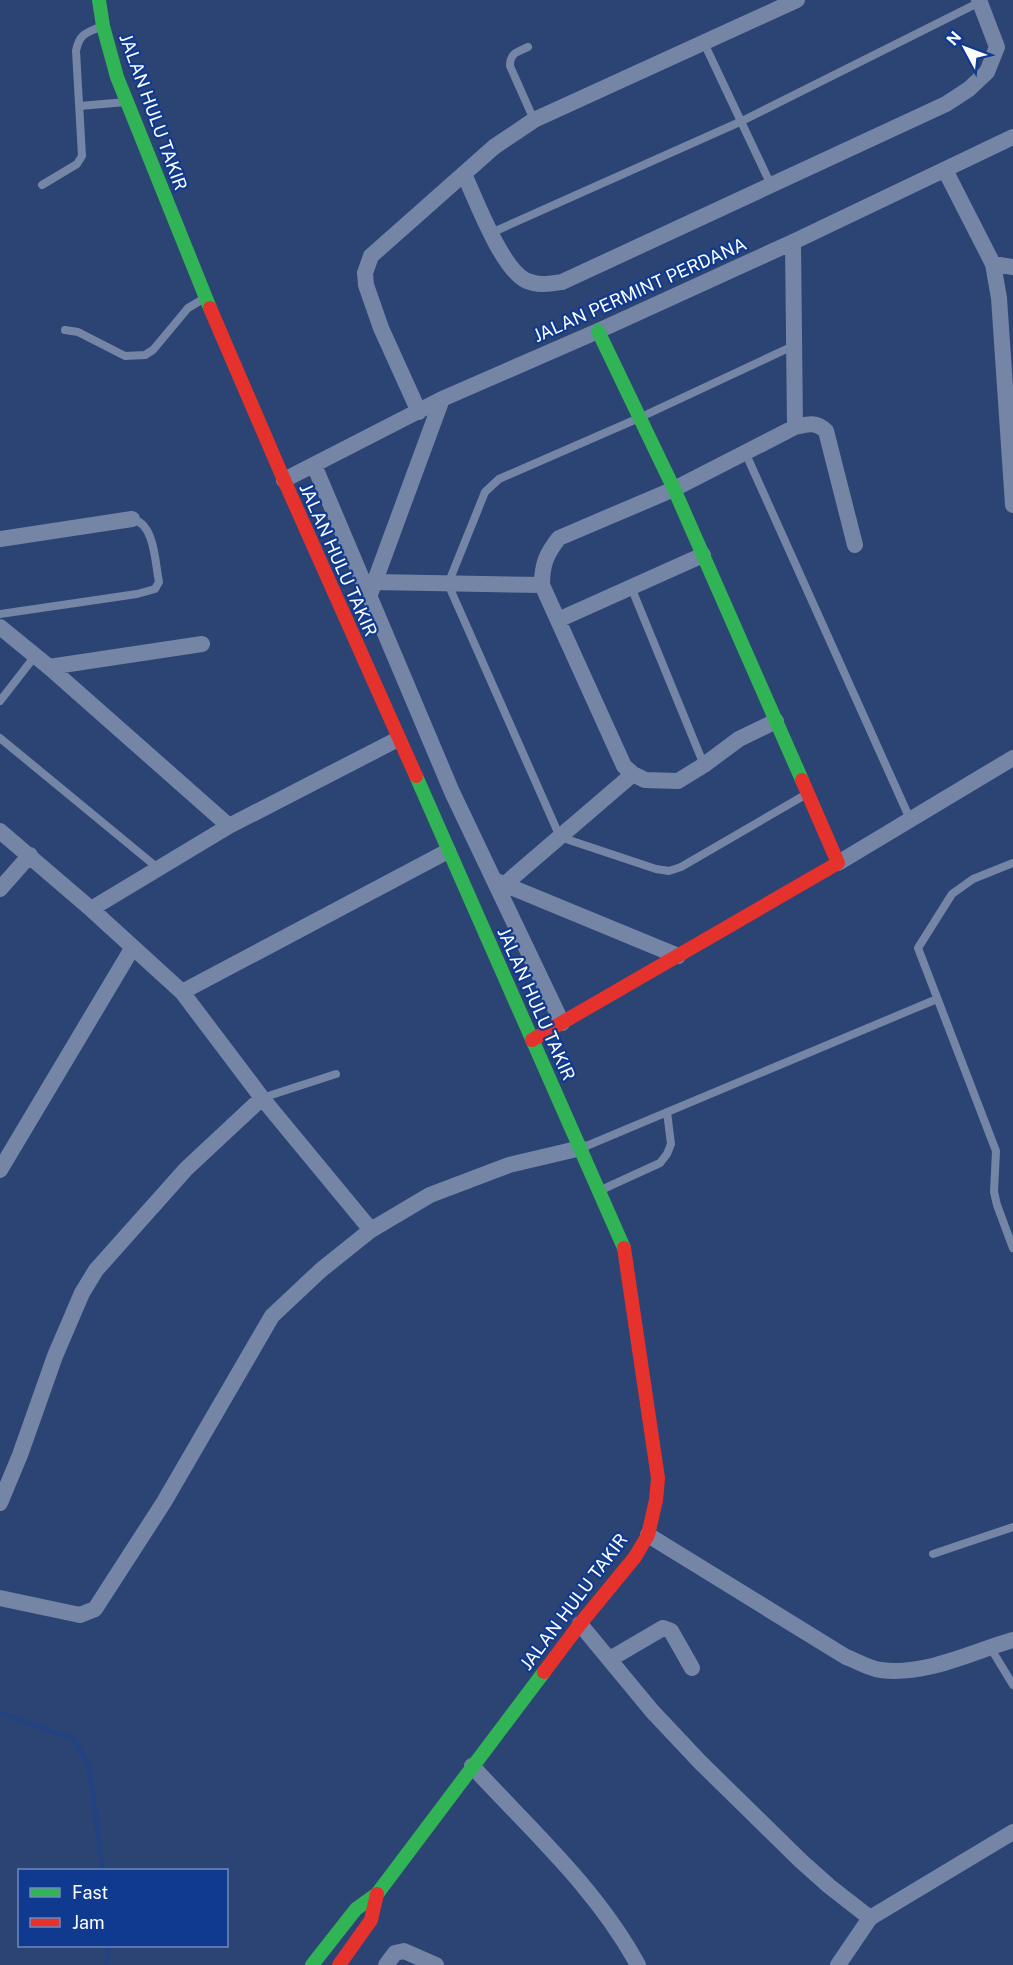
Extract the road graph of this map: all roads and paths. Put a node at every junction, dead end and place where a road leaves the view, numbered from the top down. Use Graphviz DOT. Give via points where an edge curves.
graph roads {
  1 [pos="99,0"];
  2 [pos="796,0"];
  3 [pos="981,1"];
  4 [pos="103,26"];
  5 [pos="704,43"];
  6 [pos="528,47"];
  7 [pos="126,102"];
  8 [pos="80,106"];
  9 [pos="534,120"];
  10 [pos="742,121"];
  11 [pos="1013,137"];
  12 [pos="945,170"];
  13 [pos="464,174"];
  14 [pos="42,185"];
  15 [pos="771,185"];
  16 [pos="491,233"];
  17 [pos="793,242"];
  18 [pos="993,264"];
  19 [pos="1013,267"];
  20 [pos="206,298"];
  21 [pos="65,330"];
  22 [pos="598,331"];
  23 [pos="794,346"];
  24 [pos="442,399"];
  25 [pos="419,412"];
  26 [pos="639,418"];
  27 [pos="795,428"];
  28 [pos="745,452"];
  29 [pos="314,465"];
  30 [pos="284,480"];
  31 [pos="674,489"];
  32 [pos="1013,505"];
  33 [pos="132,519"];
  34 [pos="0,539"];
  35 [pos="855,545"];
  36 [pos="703,555"];
  37 [pos="448,584"];
  38 [pos="542,585"];
  39 [pos="631,587"];
  40 [pos="372,590"];
  41 [pos="0,614"];
  42 [pos="558,620"];
  43 [pos="0,627"];
  44 [pos="202,644"];
  45 [pos="35,656"];
  46 [pos="49,667"];
  47 [pos="0,701"];
  48 [pos="776,721"];
  49 [pos="0,738"];
  50 [pos="398,739"];
  51 [pos="1013,758"];
  52 [pos="704,765"];
  53 [pos="633,774"];
  54 [pos="808,793"];
  55 [pos="910,819"];
  56 [pos="229,826"];
  57 [pos="0,831"];
  58 [pos="560,837"];
  59 [pos="448,851"];
  60 [pos="30,855"];
  61 [pos="838,862"];
  62 [pos="1013,863"];
  63 [pos="160,869"];
  64 [pos="499,882"];
  65 [pos="0,889"];
  66 [pos="91,909"];
  67 [pos="134,946"];
  68 [pos="678,956"];
  69 [pos="182,992"];
  70 [pos="937,999"];
  71 [pos="562,1023"];
  72 [pos="532,1040"];
  73 [pos="336,1074"];
  74 [pos="262,1098"];
  75 [pos="667,1112"];
  76 [pos="581,1148"];
  77 [pos="0,1170"];
  78 [pos="599,1190"];
  79 [pos="371,1230"];
  80 [pos="1013,1248"];
  81 [pos="0,1503"];
  82 [pos="1013,1527"];
  83 [pos="648,1535"];
  84 [pos="933,1554"];
  85 [pos="0,1598"];
  86 [pos="580,1624"];
  87 [pos="1013,1640"];
  88 [pos="990,1646"];
  89 [pos="610,1659"];
  90 [pos="692,1668"];
  91 [pos="1013,1685"];
  92 [pos="472,1767"];
  93 [pos="1013,1832"];
  94 [pos="377,1894"];
  95 [pos="870,1918"];
  96 [pos="312,1965"];
  97 [pos="339,1965"];
  98 [pos="386,1965"];
  99 [pos="436,1965"];
  100 [pos="638,1965"];
  101 [pos="838,1965"];
  1 -- 4 [label="street, JALAN HULU TAKIR"];
  2 -- 5 [label="street"];
  3 -- 10 [label="lane"];
  3 -- 15 [label="street" via="997,47 987,72 969,89 946,104"];
  4 -- 7 [label="street, JALAN HULU TAKIR"];
  4 -- 8 [label="lane" via="78,39"];
  5 -- 9 [label="street"];
  5 -- 10 [label="lane"];
  6 -- 9 [label="lane" via="513,54 510,66"];
  7 -- 8 [label="lane"];
  7 -- 20 [label="street, JALAN HULU TAKIR"];
  8 -- 14 [label="lane" via="82,156 77,164"];
  9 -- 13 [label="street" via="494,147"];
  10 -- 15 [label="lane"];
  10 -- 16 [label="lane"];
  11 -- 12 [label="street, JALAN PERMINT PERDANA"];
  12 -- 17 [label="street, JALAN PERMINT PERDANA"];
  12 -- 18 [label="street"];
  13 -- 16 [label="street"];
  13 -- 25 [label="street" via="371,256 365,273 381,328"];
  15 -- 16 [label="street" via="562,282 542,285 525,280 511,269"];
  17 -- 22 [label="street, JALAN PERMINT PERDANA"];
  17 -- 23 [label="street"];
  18 -- 19 [label="street"];
  18 -- 32 [label="street" via="999,298"];
  20 -- 21 [label="lane" via="188,308 145,355 125,356 78,332"];
  20 -- 30 [label="street, JALAN HULU TAKIR"];
  22 -- 24 [label="street, JALAN PERMINT PERDANA"];
  22 -- 26 [label="street"];
  23 -- 26 [label="lane"];
  23 -- 27 [label="street"];
  24 -- 25 [label="street, JALAN PERMINT PERDANA"];
  24 -- 40 [label="street"];
  25 -- 29 [label="street, JALAN PERMINT PERDANA"];
  26 -- 31 [label="street"];
  26 -- 37 [label="lane" via="499,479 485,492"];
  27 -- 28 [label="street"];
  27 -- 35 [label="street" via="811,423 826,431"];
  28 -- 31 [label="street"];
  28 -- 55 [label="lane"];
  29 -- 30 [label="street, JALAN PERMINT PERDANA"];
  29 -- 40 [label="street"];
  30 -- 50 [label="street, JALAN HULU TAKIR"];
  31 -- 36 [label="street"];
  31 -- 38 [label="street" via="559,538 542,567"];
  33 -- 34 [label="street"];
  33 -- 41 [label="lane" via="147,531 159,582 155,588"];
  36 -- 39 [label="street"];
  36 -- 48 [label="street"];
  37 -- 38 [label="street"];
  37 -- 40 [label="street"];
  37 -- 58 [label="lane"];
  38 -- 42 [label="street"];
  39 -- 42 [label="street"];
  39 -- 52 [label="lane"];
  40 -- 64 [label="street" via="452,792"];
  42 -- 53 [label="street" via="624,766"];
  43 -- 45 [label="street"];
  44 -- 46 [label="street"];
  45 -- 46 [label="street"];
  45 -- 47 [label="lane"];
  46 -- 56 [label="street"];
  48 -- 52 [label="street" via="739,739"];
  48 -- 54 [label="street"];
  49 -- 63 [label="lane"];
  50 -- 56 [label="street"];
  50 -- 59 [label="street, JALAN HULU TAKIR"];
  51 -- 55 [label="street"];
  52 -- 53 [label="street" via="678,781 645,780"];
  53 -- 58 [label="street"];
  54 -- 58 [label="lane" via="669,871"];
  54 -- 61 [label="street"];
  55 -- 61 [label="street"];
  56 -- 63 [label="street"];
  57 -- 60 [label="street"];
  58 -- 64 [label="street"];
  59 -- 69 [label="street"];
  59 -- 72 [label="street, JALAN HULU TAKIR"];
  60 -- 65 [label="street"];
  60 -- 66 [label="street"];
  61 -- 68 [label="street"];
  62 -- 70 [label="lane" via="973,879 952,894 918,948"];
  63 -- 66 [label="street"];
  64 -- 68 [label="street"];
  64 -- 71 [label="street"];
  66 -- 67 [label="street"];
  67 -- 69 [label="street"];
  67 -- 77 [label="street"];
  68 -- 71 [label="street"];
  69 -- 74 [label="street"];
  70 -- 75 [label="lane"];
  70 -- 80 [label="lane" via="996,1151 996,1198"];
  71 -- 72 [label="street"];
  72 -- 76 [label="street, JALAN HULU TAKIR"];
  73 -- 74 [label="lane"];
  74 -- 79 [label="street"];
  74 -- 81 [label="street" via="186,1168 96,1270 55,1356"];
  75 -- 76 [label="lane"];
  75 -- 78 [label="lane" via="671,1144 667,1155 660,1163"];
  76 -- 78 [label="street, JALAN HULU TAKIR"];
  76 -- 79 [label="street" via="509,1165 430,1194"];
  78 -- 83 [label="street, JALAN HULU TAKIR" via="624,1247 658,1478"];
  79 -- 85 [label="street" via="272,1316 164,1502 95,1608 80,1615"];
  82 -- 84 [label="lane"];
  83 -- 86 [label="street, JALAN HULU TAKIR" via="635,1557"];
  83 -- 88 [label="street" via="846,1657 879,1670 909,1670"];
  86 -- 89 [label="street"];
  86 -- 92 [label="street, JALAN HULU TAKIR"];
  87 -- 88 [label="street"];
  88 -- 91 [label="lane"];
  89 -- 90 [label="street" via="663,1628 671,1631"];
  89 -- 95 [label="street" via="700,1762 801,1861"];
  92 -- 94 [label="street, JALAN HULU TAKIR"];
  92 -- 100 [label="street" via="570,1870"];
  93 -- 95 [label="street"];
  94 -- 96 [label="street, JALAN HULU TAKIR" via="356,1909"];
  94 -- 97 [label="street" via="371,1920"];
  95 -- 101 [label="street"];
  98 -- 99 [label="street" via="394,1953 404,1951"];
}
